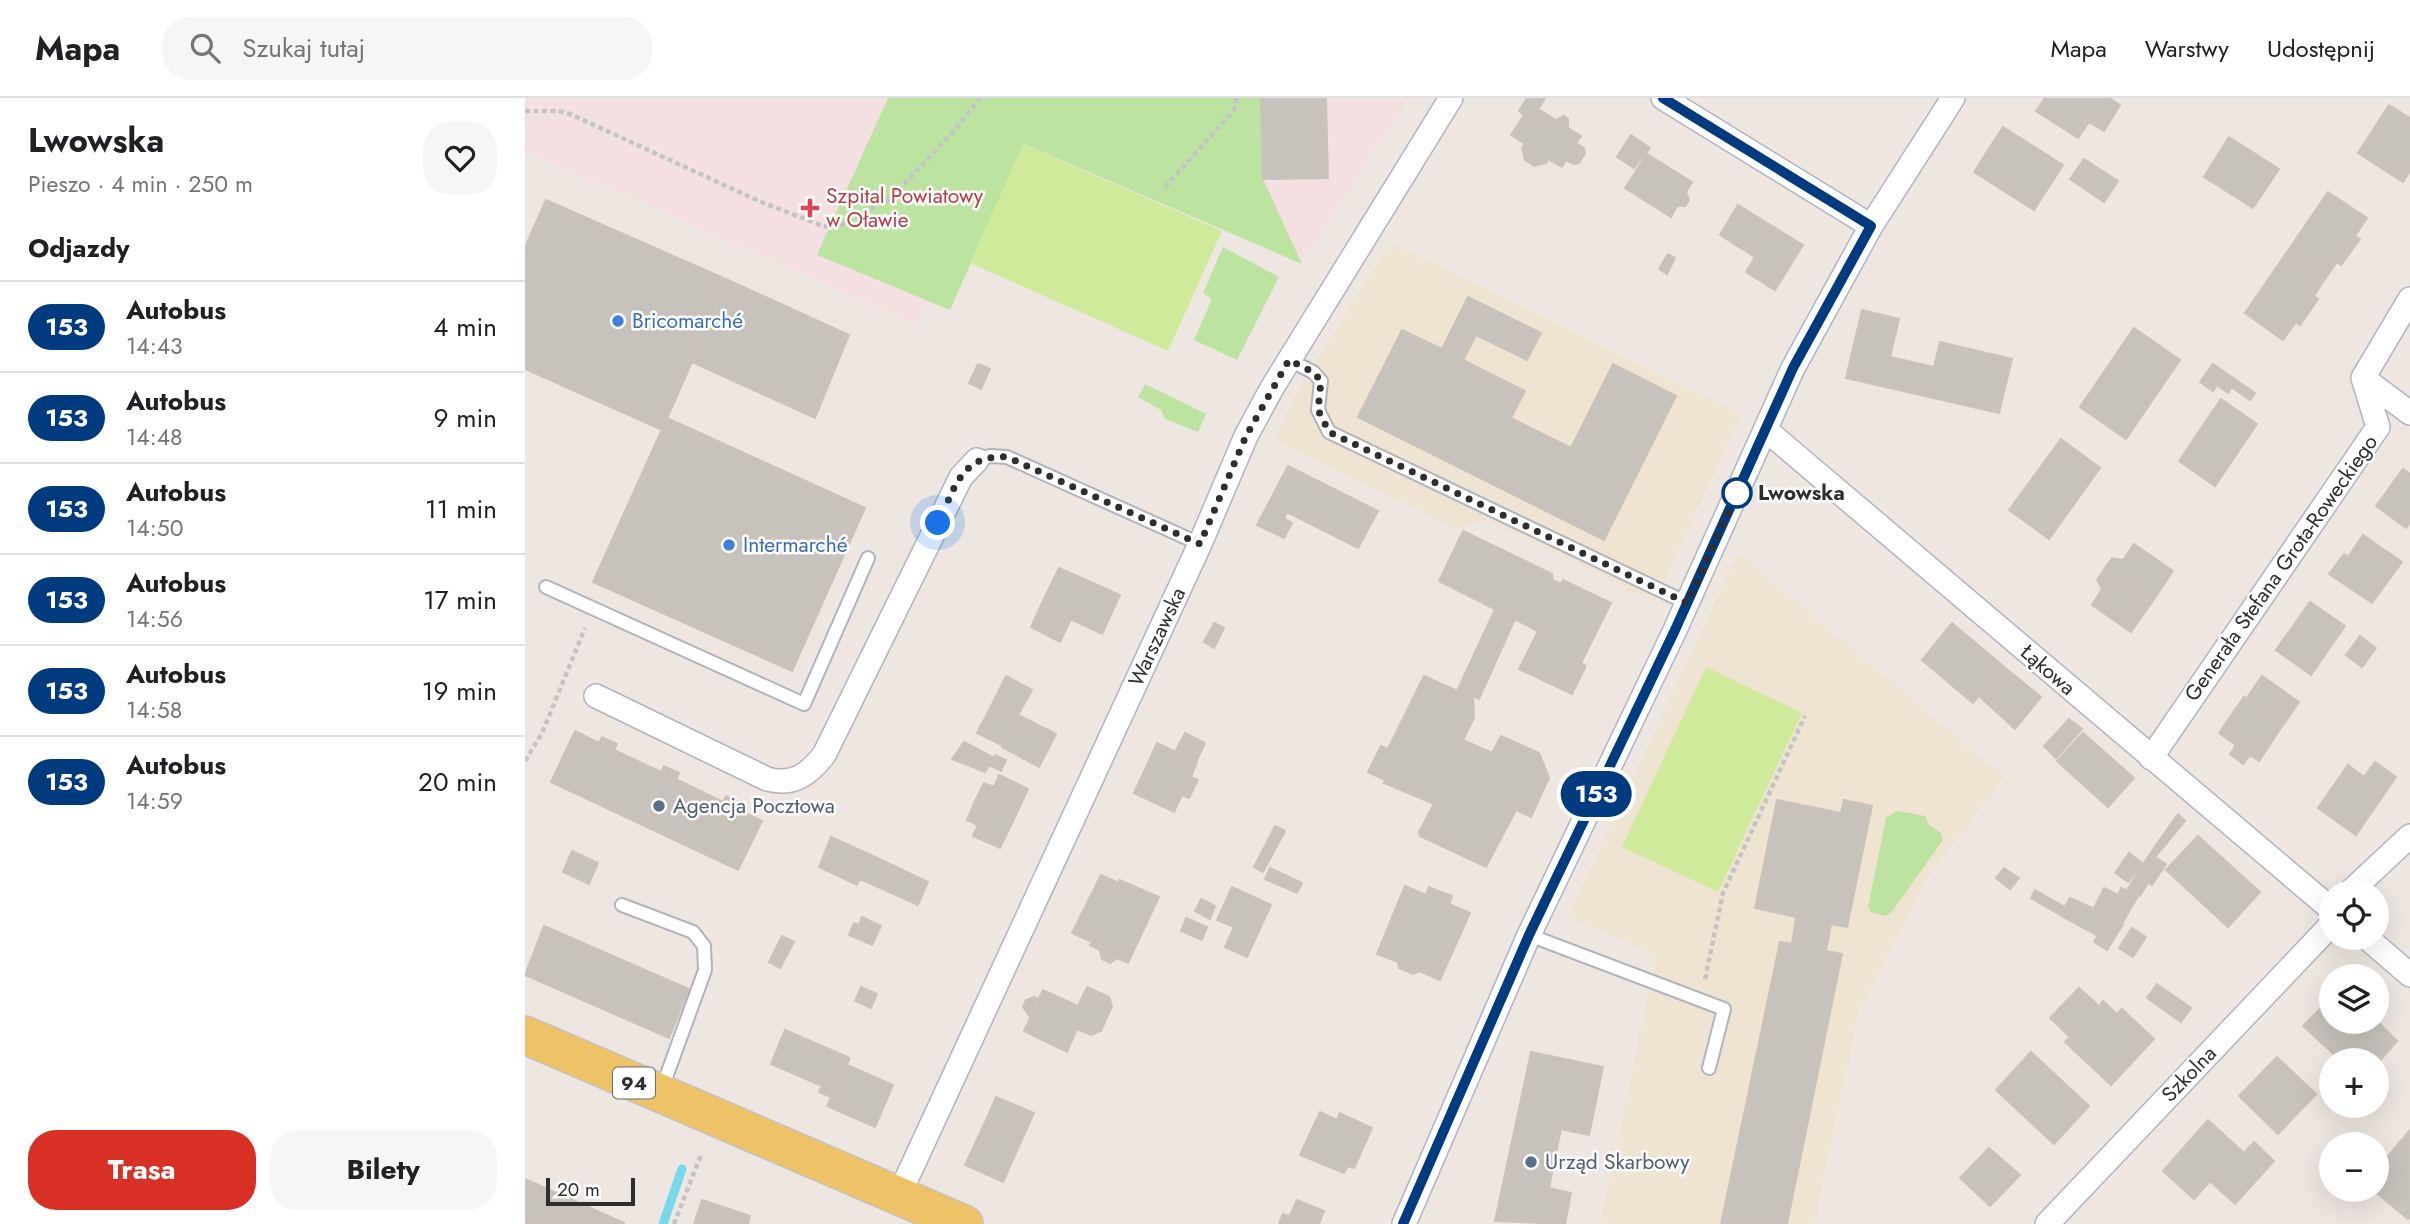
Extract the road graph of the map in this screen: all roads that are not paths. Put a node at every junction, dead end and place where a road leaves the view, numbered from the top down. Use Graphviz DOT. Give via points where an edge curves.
graph roads {
  1 [pos="1451,98"];
  2 [pos="1663,98"];
  3 [pos="1952,98"];
  4 [pos="1871,226"];
  5 [pos="2410,299"];
  6 [pos="1289,360"];
  7 [pos="2363,378"];
  8 [pos="2410,413"];
  9 [pos="1766,430"];
  10 [pos="977,460"];
  11 [pos="1200,544"];
  12 [pos="868,558"];
  13 [pos="546,587"];
  14 [pos="1687,603"];
  15 [pos="596,696"];
  16 [pos="2151,758"];
  17 [pos="2410,836"];
  18 [pos="2363,880"];
  19 [pos="2319,899"];
  20 [pos="622,905"];
  21 [pos="1529,935"];
  22 [pos="2319,938"];
  23 [pos="2381,950"];
  24 [pos="2410,975"];
  25 [pos="525,1035"];
  26 [pos="1709,1068"];
  27 [pos="660,1095"];
  28 [pos="898,1195"];
  29 [pos="964,1224"];
  30 [pos="1403,1224"];
  31 [pos="2047,1224"];
  1 -- 6 [label="street, Warszawska"];
  2 -- 4 [label="street"];
  3 -- 4 [label="street"];
  4 -- 9 [label="street" via="1793,368"];
  5 -- 7 [label="street"];
  6 -- 11 [label="street, Warszawska" via="1246,436"];
  6 -- 14 [label="lane" via="1321,381 1318,410 1329,432"];
  7 -- 8 [label="street"];
  7 -- 16 [label="street, Generała Stefana Grota-Roweckiego" via="2378,427"];
  9 -- 14 [label="street"];
  9 -- 16 [label="street, Łąkowa"];
  10 -- 11 [label="lane" via="1007,457"];
  10 -- 15 [label="street" via="961,477 824,755 809,774 782,783 767,779"];
  11 -- 28 [label="street, Warszawska"];
  12 -- 13 [label="lane" via="804,704"];
  14 -- 21 [label="street"];
  16 -- 19 [label="street, Łąkowa"];
  17 -- 18 [label="street"];
  20 -- 27 [label="lane" via="693,932 704,946 705,970"];
  21 -- 26 [label="lane" via="1724,1009"];
  21 -- 30 [label="street"];
  22 -- 31 [label="street, Szkolna"];
  23 -- 24 [label="street"];
  25 -- 27 [label="main road, 94"];
  27 -- 28 [label="main road, 94"];
  28 -- 29 [label="main road, 94"];
}
